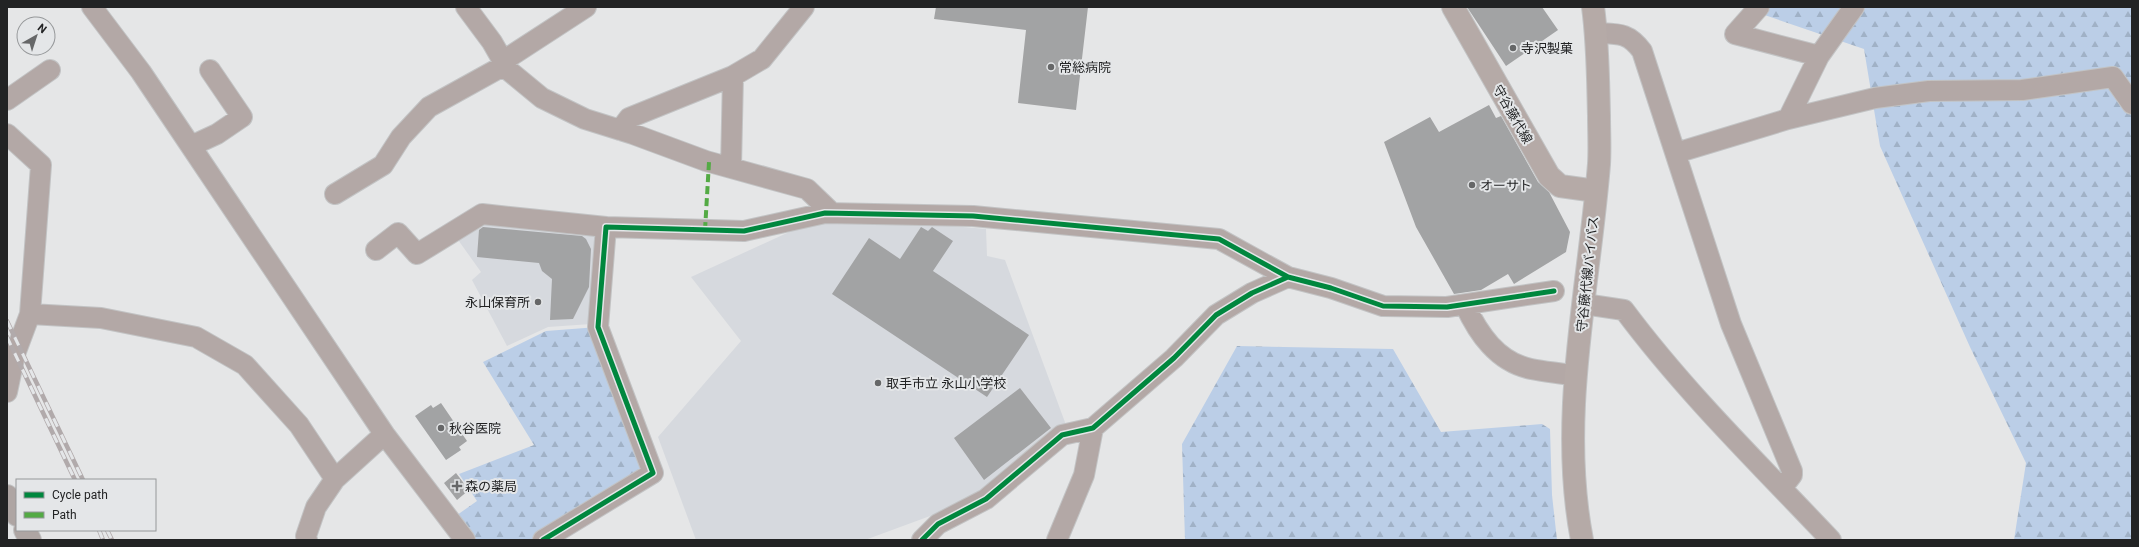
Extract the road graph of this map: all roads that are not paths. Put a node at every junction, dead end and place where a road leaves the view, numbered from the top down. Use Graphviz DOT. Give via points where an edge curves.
graph roads {
  1 [pos="92,7"];
  2 [pos="466,7"];
  3 [pos="586,7"];
  4 [pos="804,7"];
  5 [pos="1453,7"];
  6 [pos="1593,7"];
  7 [pos="1759,7"];
  8 [pos="1854,7"];
  9 [pos="1596,33"];
  10 [pos="1820,56"];
  11 [pos="504,63"];
  12 [pos="50,70"];
  13 [pos="210,70"];
  14 [pos="733,76"];
  15 [pos="7,100"];
  16 [pos="2132,104"];
  17 [pos="1788,119"];
  18 [pos="620,130"];
  19 [pos="7,134"];
  20 [pos="191,146"];
  21 [pos="1676,153"];
  22 [pos="731,167"];
  23 [pos="1596,191"];
  24 [pos="335,194"];
  25 [pos="832,213"];
  26 [pos="606,227"];
  27 [pos="376,250"];
  28 [pos="1288,277"];
  29 [pos="1554,291"];
  30 [pos="1584,304"];
  31 [pos="1465,305"];
  32 [pos="30,314"];
  33 [pos="1576,376"];
  34 [pos="7,392"];
  35 [pos="1093,428"];
  36 [pos="378,440"];
  37 [pos="335,479"];
  38 [pos="1782,488"];
  39 [pos="7,496"];
  40 [pos="16,513"];
  41 [pos="26,531"];
  42 [pos="30,540"];
  43 [pos="307,540"];
  44 [pos="465,540"];
  45 [pos="542,540"];
  46 [pos="922,540"];
  47 [pos="1057,540"];
  48 [pos="1582,540"];
  49 [pos="1831,540"];
  1 -- 20 [label="street" via="141,72"];
  2 -- 11 [label="street"];
  3 -- 11 [label="street"];
  4 -- 14 [label="street" via="762,58"];
  5 -- 23 [label="main road, 守谷藤代線" via="1549,176 1560,186"];
  6 -- 9 [label="main road, 守谷藤代線バイパス"];
  7 -- 10 [label="street" via="1735,34"];
  8 -- 10 [label="street"];
  9 -- 21 [label="street" via="1623,34 1635,41 1642,51"];
  9 -- 23 [label="main road, 守谷藤代線バイパス" via="1599,162"];
  10 -- 17 [label="street"];
  11 -- 18 [label="street" via="508,70 542,98 586,119"];
  11 -- 24 [label="street" via="429,107 401,137 383,165"];
  12 -- 15 [label="street"];
  13 -- 20 [label="street" via="242,117 217,134"];
  14 -- 18 [label="street" via="629,118"];
  14 -- 22 [label="street"];
  16 -- 17 [label="street" via="2113,77 2022,90 1929,91 1875,98"];
  17 -- 21 [label="street"];
  18 -- 22 [label="street" via="706,161"];
  19 -- 32 [label="street" via="41,165"];
  20 -- 44 [label="street" via="384,435"];
  21 -- 38 [label="street" via="1730,324 1792,471 1792,475"];
  22 -- 25 [label="street" via="807,189"];
  23 -- 30 [label="main road, 守谷藤代線バイパス"];
  25 -- 26 [label="street" via="744,230"];
  25 -- 28 [label="street" via="974,216 1219,239"];
  26 -- 27 [label="street" via="482,214 417,254 398,233"];
  26 -- 45 [label="street" via="598,328 653,473"];
  28 -- 31 [label="street" via="1331,288 1383,306 1447,308"];
  28 -- 35 [label="street" via="1252,293 1216,315 1174,358"];
  29 -- 31 [label="street"];
  30 -- 33 [label="main road, 守谷藤代線バイパス"];
  30 -- 38 [label="street" via="1624,310 1689,389"];
  31 -- 33 [label="street" via="1484,339 1514,363 1529,369"];
  32 -- 34 [label="street" via="15,354"];
  32 -- 37 [label="street" via="102,318 196,336 245,365 299,425"];
  33 -- 48 [label="main road, 守谷藤代線バイパス" via="1572,431 1574,479"];
  35 -- 46 [label="street" via="1062,435 986,499 938,524"];
  35 -- 47 [label="street" via="1084,475"];
  36 -- 37 [label="street"];
  37 -- 43 [label="street" via="316,508 306,536"];
  38 -- 49 [label="street"];
  39 -- 40 [label="highway"];
  41 -- 42 [label="highway"];
}
